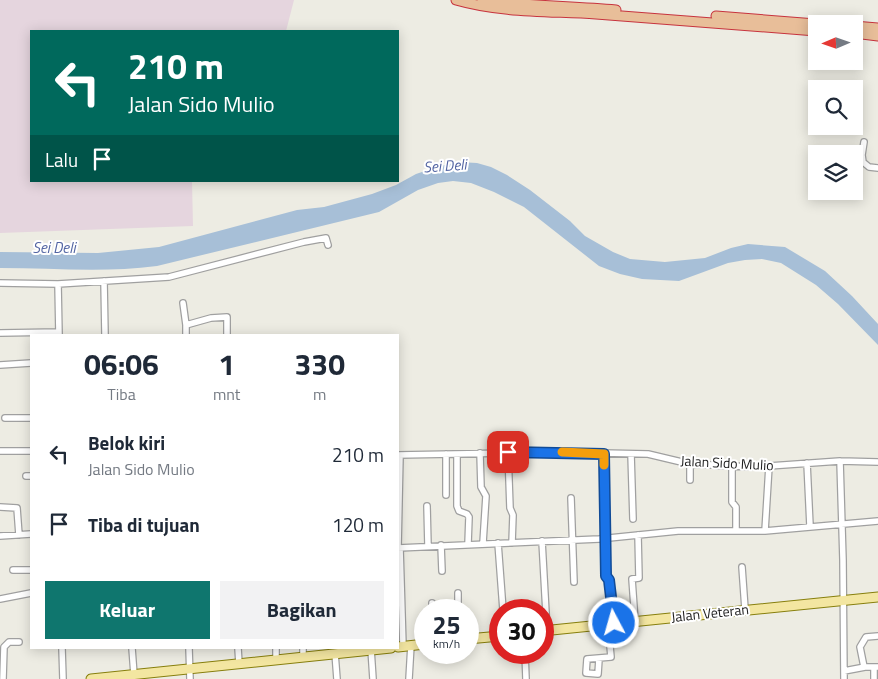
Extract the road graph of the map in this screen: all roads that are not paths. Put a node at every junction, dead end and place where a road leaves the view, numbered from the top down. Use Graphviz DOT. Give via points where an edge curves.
graph roads {
  1 [pos="456,0"];
  2 [pos="482,0"];
  3 [pos="808,23"];
  4 [pos="863,27"];
  5 [pos="878,28"];
  6 [pos="808,30"];
  7 [pos="863,34"];
  8 [pos="878,36"];
  9 [pos="864,142"];
  10 [pos="878,168"];
  11 [pos="328,245"];
  12 [pos="104,281"];
  13 [pos="0,282"];
  14 [pos="58,284"];
  15 [pos="182,302"];
  16 [pos="186,325"];
  17 [pos="0,333"];
  18 [pos="59,334"];
  19 [pos="105,334"];
  20 [pos="186,334"];
  21 [pos="226,334"];
  22 [pos="30,363"];
  23 [pos="0,365"];
  24 [pos="5,418"];
  25 [pos="30,418"];
  26 [pos="0,451"];
  27 [pos="30,451"];
  28 [pos="508,452"];
  29 [pos="480,453"];
  30 [pos="446,454"];
  31 [pos="457,454"];
  32 [pos="604,454"];
  33 [pos="631,454"];
  34 [pos="399,455"];
  35 [pos="840,461"];
  36 [pos="878,462"];
  37 [pos="807,463"];
  38 [pos="690,464"];
  39 [pos="732,466"];
  40 [pos="770,466"];
  41 [pos="690,480"];
  42 [pos="446,495"];
  43 [pos="571,498"];
  44 [pos="427,506"];
  45 [pos="0,508"];
  46 [pos="633,519"];
  47 [pos="878,521"];
  48 [pos="841,523"];
  49 [pos="810,526"];
  50 [pos="736,530"];
  51 [pos="765,531"];
  52 [pos="30,534"];
  53 [pos="19,535"];
  54 [pos="638,535"];
  55 [pos="0,536"];
  56 [pos="604,538"];
  57 [pos="573,540"];
  58 [pos="542,542"];
  59 [pos="483,543"];
  60 [pos="512,543"];
  61 [pos="468,544"];
  62 [pos="498,544"];
  63 [pos="428,546"];
  64 [pos="441,546"];
  65 [pos="399,548"];
  66 [pos="399,564"];
  67 [pos="742,567"];
  68 [pos="13,570"];
  69 [pos="30,570"];
  70 [pos="442,571"];
  71 [pos="574,582"];
  72 [pos="30,593"];
  73 [pos="458,593"];
  74 [pos="878,597"];
  75 [pos="0,599"];
  76 [pos="458,599"];
  77 [pos="502,599"];
  78 [pos="544,599"];
  79 [pos="843,600"];
  80 [pos="745,609"];
  81 [pos="635,621"];
  82 [pos="611,624"];
  83 [pos="554,630"];
  84 [pos="878,636"];
  85 [pos="18,642"];
  86 [pos="404,646"];
  87 [pos="62,649"];
  88 [pos="132,649"];
  89 [pos="188,649"];
  90 [pos="238,649"];
  91 [pos="276,649"];
  92 [pos="371,649"];
  93 [pos="350,650"];
  94 [pos="303,652"];
  95 [pos="330,652"];
  96 [pos="599,659"];
  97 [pos="276,660"];
  98 [pos="239,664"];
  99 [pos="525,664"];
  100 [pos="876,667"];
  101 [pos="865,668"];
  102 [pos="190,669"];
  103 [pos="844,671"];
  104 [pos="134,675"];
  105 [pos="3,679"];
  106 [pos="63,679"];
  107 [pos="91,679"];
  108 [pos="190,679"];
  109 [pos="337,679"];
  110 [pos="373,679"];
  111 [pos="409,679"];
  112 [pos="526,679"];
  113 [pos="844,679"];
  114 [pos="874,679"];
  1 -- 6 [label="highway" via="514,10"];
  2 -- 3 [label="highway"];
  4 -- 5 [label="highway"];
  7 -- 8 [label="highway"];
  9 -- 10 [label="street" via="863,162"];
  11 -- 12 [label="street" via="327,239 322,238 169,277"];
  12 -- 14 [label="street"];
  12 -- 19 [label="street"];
  13 -- 14 [label="street"];
  14 -- 18 [label="street"];
  15 -- 16 [label="street"];
  16 -- 20 [label="street"];
  16 -- 21 [label="street" via="226,317"];
  17 -- 18 [label="street"];
  22 -- 23 [label="street"];
  24 -- 25 [label="street"];
  26 -- 27 [label="street"];
  28 -- 29 [label="street, Jalan Sido Mulio"];
  28 -- 32 [label="street, Jalan Sido Mulio"];
  28 -- 60 [label="street"];
  29 -- 31 [label="street, Jalan Sido Mulio"];
  29 -- 59 [label="street" via="481,487 486,496"];
  30 -- 31 [label="street, Jalan Sido Mulio"];
  30 -- 34 [label="street, Jalan Sido Mulio"];
  30 -- 42 [label="street"];
  31 -- 61 [label="street" via="457,506 469,517"];
  32 -- 33 [label="street, Jalan Sido Mulio"];
  32 -- 56 [label="street"];
  33 -- 38 [label="street, Jalan Sido Mulio" via="648,454"];
  33 -- 46 [label="street"];
  35 -- 36 [label="street, Jalan Sido Mulio"];
  35 -- 37 [label="street, Jalan Sido Mulio"];
  35 -- 48 [label="street"];
  37 -- 40 [label="street, Jalan Sido Mulio"];
  37 -- 49 [label="street"];
  38 -- 39 [label="street, Jalan Sido Mulio"];
  38 -- 41 [label="street"];
  39 -- 40 [label="street, Jalan Sido Mulio"];
  39 -- 50 [label="street"];
  40 -- 51 [label="street"];
  43 -- 57 [label="street"];
  44 -- 63 [label="street"];
  45 -- 53 [label="street" via="17,508"];
  47 -- 48 [label="street"];
  48 -- 49 [label="street"];
  48 -- 79 [label="street"];
  49 -- 51 [label="street"];
  50 -- 51 [label="street"];
  50 -- 54 [label="street"];
  52 -- 53 [label="street"];
  53 -- 55 [label="street"];
  54 -- 56 [label="street"];
  54 -- 81 [label="street" via="639,578 632,579"];
  56 -- 57 [label="street"];
  56 -- 82 [label="street"];
  57 -- 58 [label="street"];
  57 -- 71 [label="street"];
  58 -- 60 [label="street"];
  58 -- 78 [label="street"];
  59 -- 61 [label="street"];
  59 -- 62 [label="street"];
  60 -- 62 [label="street"];
  61 -- 64 [label="street"];
  62 -- 77 [label="street"];
  63 -- 64 [label="street"];
  63 -- 65 [label="street"];
  64 -- 70 [label="street"];
  66 -- 86 [label="street"];
  67 -- 80 [label="street"];
  68 -- 69 [label="street"];
  72 -- 75 [label="street"];
  73 -- 76 [label="street"];
  74 -- 79 [label="main road, Jalan Veteran"];
  79 -- 80 [label="main road, Jalan Veteran"];
  79 -- 103 [label="street"];
  80 -- 81 [label="main road, Jalan Veteran"];
  81 -- 82 [label="main road, Jalan Veteran"];
  82 -- 83 [label="main road, Jalan Veteran"];
  82 -- 96 [label="street" via="611,657"];
  84 -- 101 [label="street" via="868,636 860,645"];
  85 -- 105 [label="street" via="9,642 4,647"];
  86 -- 111 [label="street"];
  87 -- 106 [label="street"];
  88 -- 104 [label="street"];
  89 -- 102 [label="street"];
  90 -- 98 [label="street"];
  91 -- 97 [label="street"];
  92 -- 93 [label="main road"];
  92 -- 110 [label="street"];
  93 -- 95 [label="main road"];
  94 -- 95 [label="main road"];
  94 -- 97 [label="main road"];
  95 -- 109 [label="street"];
  97 -- 98 [label="main road"];
  98 -- 102 [label="main road"];
  99 -- 112 [label="street"];
  100 -- 101 [label="street"];
  100 -- 114 [label="street"];
  101 -- 103 [label="street"];
  102 -- 104 [label="main road"];
  102 -- 108 [label="street"];
  103 -- 113 [label="street"];
  104 -- 107 [label="main road"];
}
